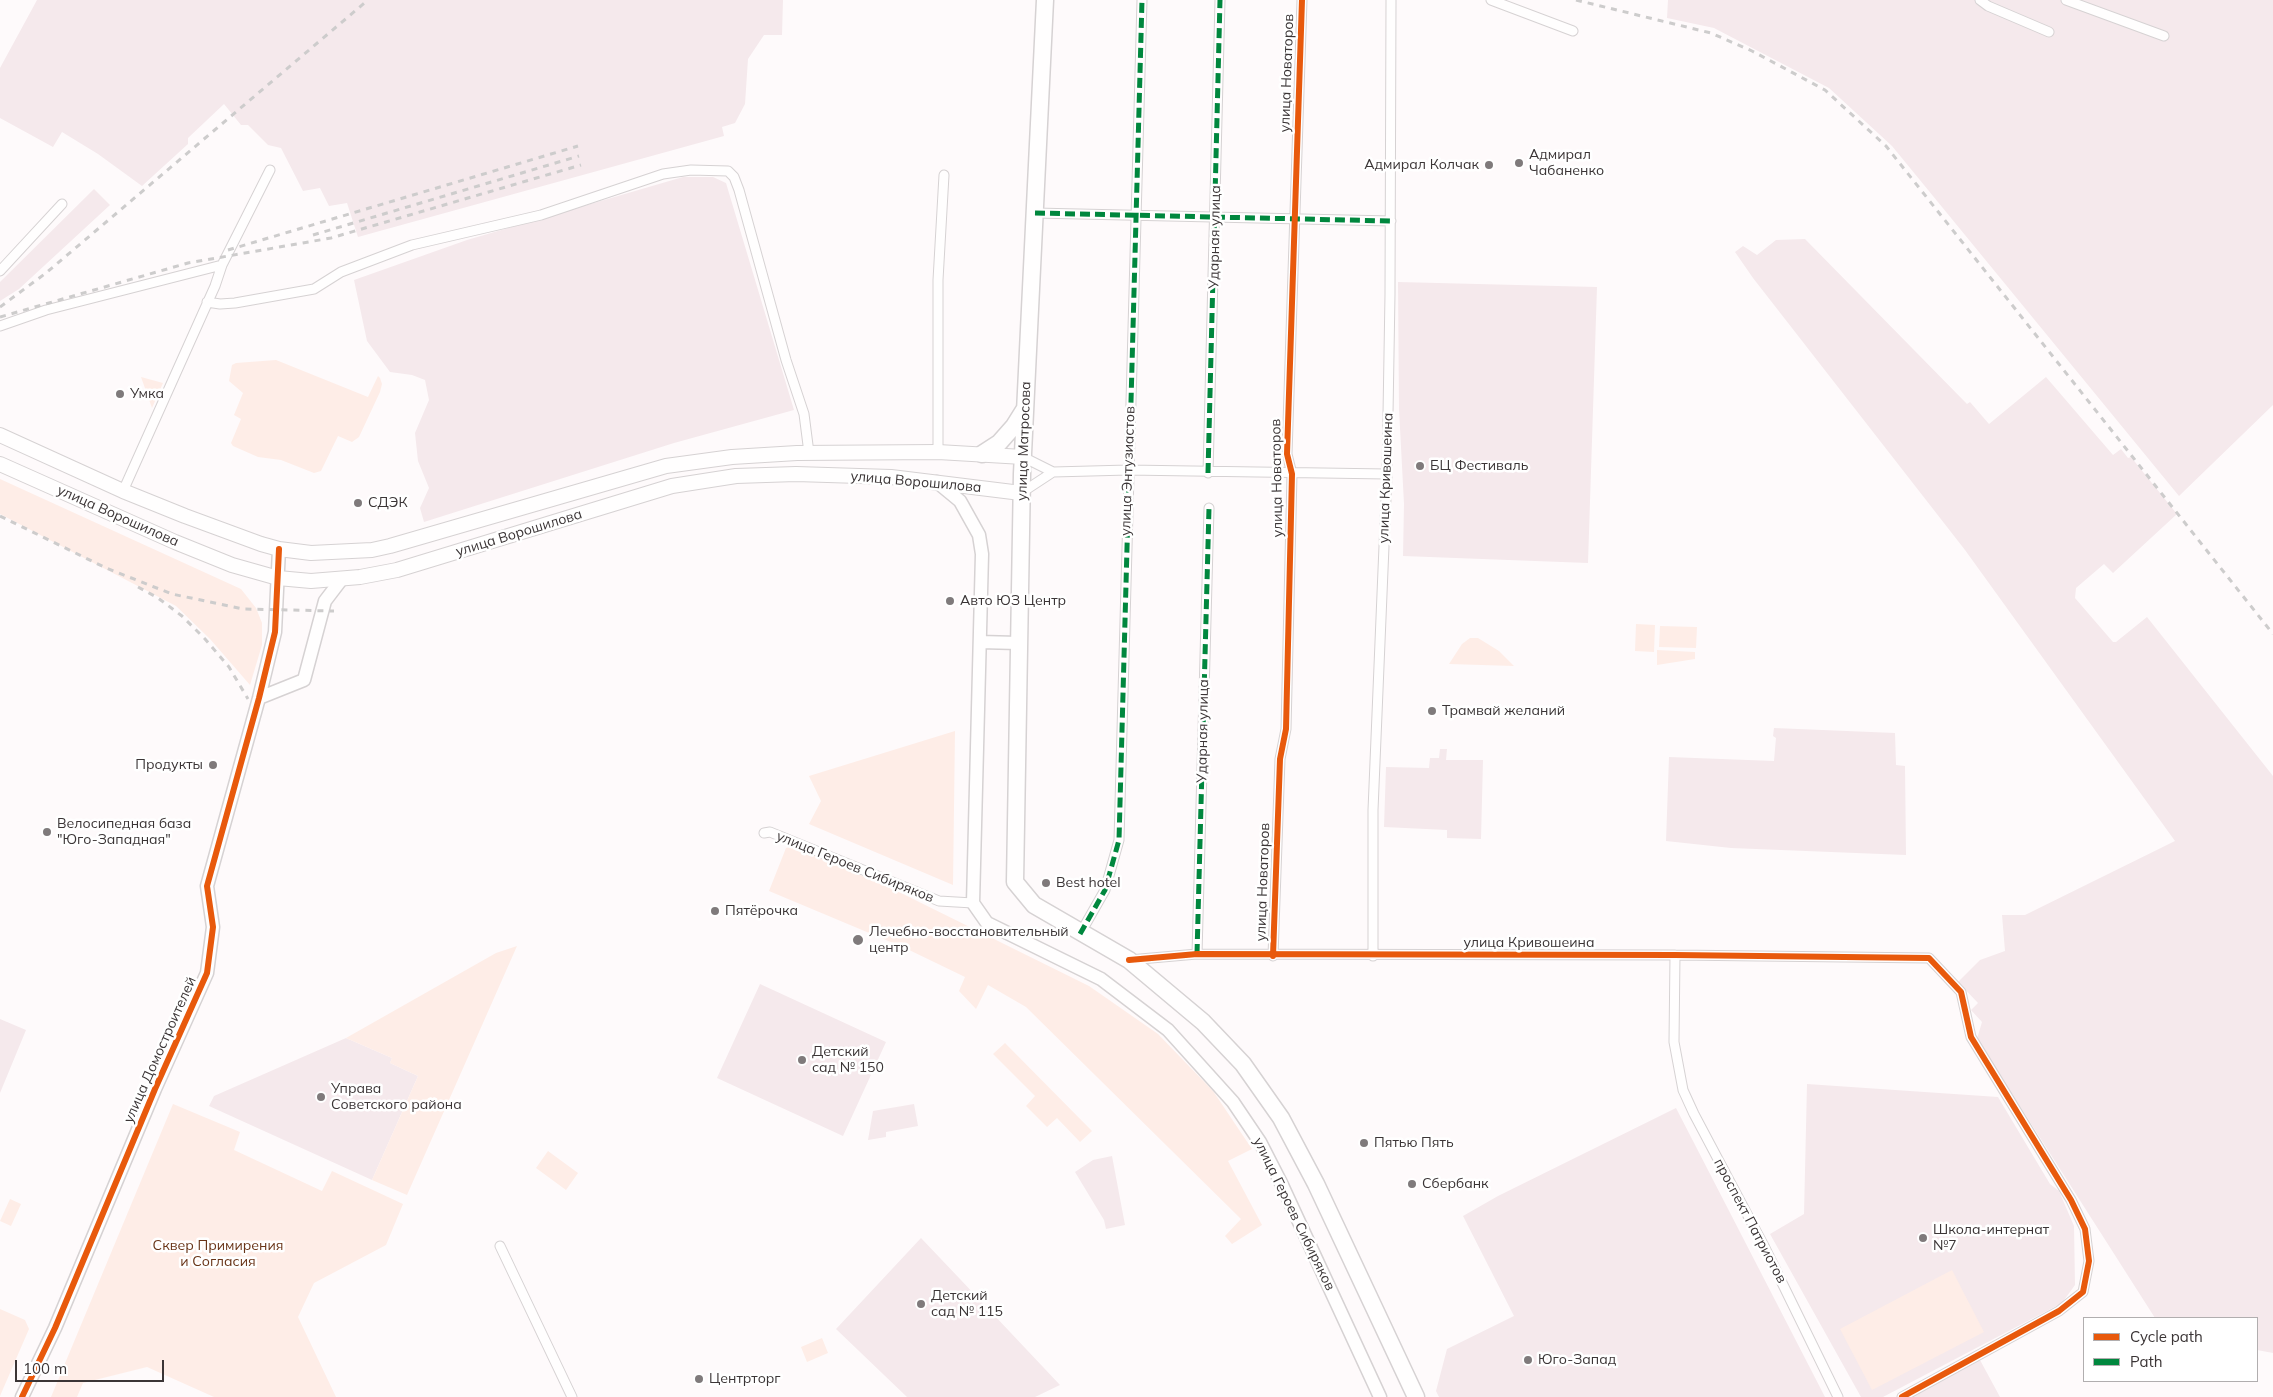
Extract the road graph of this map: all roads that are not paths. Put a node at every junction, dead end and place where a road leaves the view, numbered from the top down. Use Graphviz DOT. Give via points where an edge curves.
graph roads {
  1 [pos="1045,0"];
  2 [pos="1142,0"];
  3 [pos="1220,0"];
  4 [pos="1302,0"];
  5 [pos="1392,0"];
  6 [pos="1491,0"];
  7 [pos="1980,0"];
  8 [pos="2066,0"];
  9 [pos="1573,31"];
  10 [pos="2049,32"];
  11 [pos="2164,36"];
  12 [pos="270,170"];
  13 [pos="944,175"];
  14 [pos="62,204"];
  15 [pos="1035,213"];
  16 [pos="1136,215"];
  17 [pos="1216,217"];
  18 [pos="1294,219"];
  19 [pos="1392,221"];
  20 [pos="222,265"];
  21 [pos="0,271"];
  22 [pos="207,302"];
  23 [pos="0,326"];
  24 [pos="1025,408"];
  25 [pos="0,436"];
  26 [pos="938,452"];
  27 [pos="809,453"];
  28 [pos="982,454"];
  29 [pos="1023,457"];
  30 [pos="0,464"];
  31 [pos="1128,470"];
  32 [pos="1053,472"];
  33 [pos="1208,473"];
  34 [pos="1292,474"];
  35 [pos="1387,474"];
  36 [pos="937,482"];
  37 [pos="123,491"];
  38 [pos="1022,493"];
  39 [pos="1208,508"];
  40 [pos="279,549"];
  41 [pos="278,578"];
  42 [pos="341,580"];
  43 [pos="980,642"];
  44 [pos="1018,643"];
  45 [pos="259,698"];
  46 [pos="764,833"];
  47 [pos="973,903"];
  48 [pos="1080,934"];
  49 [pos="1197,954"];
  50 [pos="1675,955"];
  51 [pos="1273,956"];
  52 [pos="1373,956"];
  53 [pos="1129,960"];
  54 [pos="500,1246"];
  55 [pos="22,1397"];
  56 [pos="572,1397"];
  57 [pos="1380,1397"];
  58 [pos="1416,1397"];
  59 [pos="1838,1397"];
  60 [pos="1902,1397"];
  1 -- 15 [label="highway, улица Матросова"];
  2 -- 16 [label="street, улица Энтузиастов"];
  3 -- 17 [label="street, Ударная улица"];
  4 -- 18 [label="street, улица Новаторов"];
  5 -- 19 [label="street, улица Кривошеина"];
  6 -- 9 [label="street"];
  7 -- 10 [label="street"];
  8 -- 11 [label="street"];
  12 -- 20 [label="street"];
  13 -- 26 [label="street" via="938,280"];
  14 -- 21 [label="street"];
  15 -- 16 [label="street"];
  15 -- 24 [label="highway, улица Матросова"];
  16 -- 17 [label="street"];
  16 -- 31 [label="street, улица Энтузиастов"];
  17 -- 18 [label="street"];
  17 -- 33 [label="street, Ударная улица"];
  18 -- 19 [label="street"];
  18 -- 34 [label="street, улица Новаторов" via="1287,454"];
  19 -- 35 [label="street, улица Кривошеина"];
  20 -- 22 [label="street"];
  20 -- 23 [label="street" via="46,310"];
  22 -- 27 [label="street" via="235,303 314,289 341,272 412,245 541,215 663,174 728,170 739,190 804,414"];
  22 -- 37 [label="street"];
  24 -- 28 [label="highway" via="999,443"];
  24 -- 29 [label="highway, улица Матросова"];
  25 -- 37 [label="main road, улица Ворошилова"];
  26 -- 27 [label="main road, улица Ворошилова"];
  26 -- 28 [label="main road, улица Ворошилова"];
  27 -- 40 [label="main road, улица Ворошилова" via="732,457 666,466 372,550 311,552"];
  28 -- 29 [label="main road, улица Ворошилова"];
  29 -- 32 [label="street, улица Ворошилова"];
  29 -- 38 [label="highway, улица Матросова"];
  30 -- 41 [label="main road, улица Ворошилова" via="183,545 254,573"];
  31 -- 32 [label="street, улица Ворошилова"];
  31 -- 33 [label="street, улица Ворошилова"];
  31 -- 48 [label="street, улица Энтузиастов" via="1119,840 1105,890"];
  32 -- 38 [label="street"];
  33 -- 34 [label="street, улица Ворошилова"];
  34 -- 35 [label="street, улица Ворошилова"];
  34 -- 51 [label="street, улица Новаторов" via="1286,729 1280,758"];
  35 -- 52 [label="street, улица Кривошеина" via="1375,740"];
  36 -- 38 [label="main road, улица Ворошилова"];
  36 -- 42 [label="main road, улица Ворошилова" via="796,474 736,476 672,486 397,570"];
  36 -- 43 [label="street" via="960,501 978,535 982,554"];
  37 -- 40 [label="main road, улица Ворошилова"];
  38 -- 44 [label="highway, улица Матросова"];
  39 -- 49 [label="street, Ударная улица"];
  40 -- 41 [label="street, улица Домостроителей"];
  41 -- 42 [label="main road, улица Ворошилова"];
  41 -- 45 [label="street, улица Домостроителей" via="275,632"];
  42 -- 45 [label="street" via="324,601 304,680"];
  43 -- 44 [label="street"];
  43 -- 47 [label="street"];
  44 -- 48 [label="highway, улица Матросова" via="1015,882 1034,905"];
  45 -- 55 [label="street, улица Домостроителей" via="207,886 213,927 207,974"];
  46 -- 47 [label="street, улица Героев Сибиряков" via="770,832 939,901"];
  47 -- 57 [label="street, улица Героев Сибиряков" via="987,923 1101,979 1168,1030 1233,1102 1277,1175"];
  48 -- 53 [label="highway"];
  49 -- 51 [label="street, улица Кривошеина"];
  49 -- 53 [label="street, улица Кривошеина"];
  50 -- 52 [label="street, улица Кривошеина"];
  50 -- 59 [label="street, проспект Патриотов" via="1674,1042 1683,1090"];
  50 -- 60 [label="street, улица Кривошеина" via="1929,958 1961,992 1971,1036 2071,1200 2085,1229 2089,1261 2083,1292 2059,1311"];
  51 -- 52 [label="street, улица Кривошеина"];
  53 -- 58 [label="highway" via="1203,1022 1243,1064 1281,1118 1316,1184"];
  54 -- 56 [label="street"];
}
